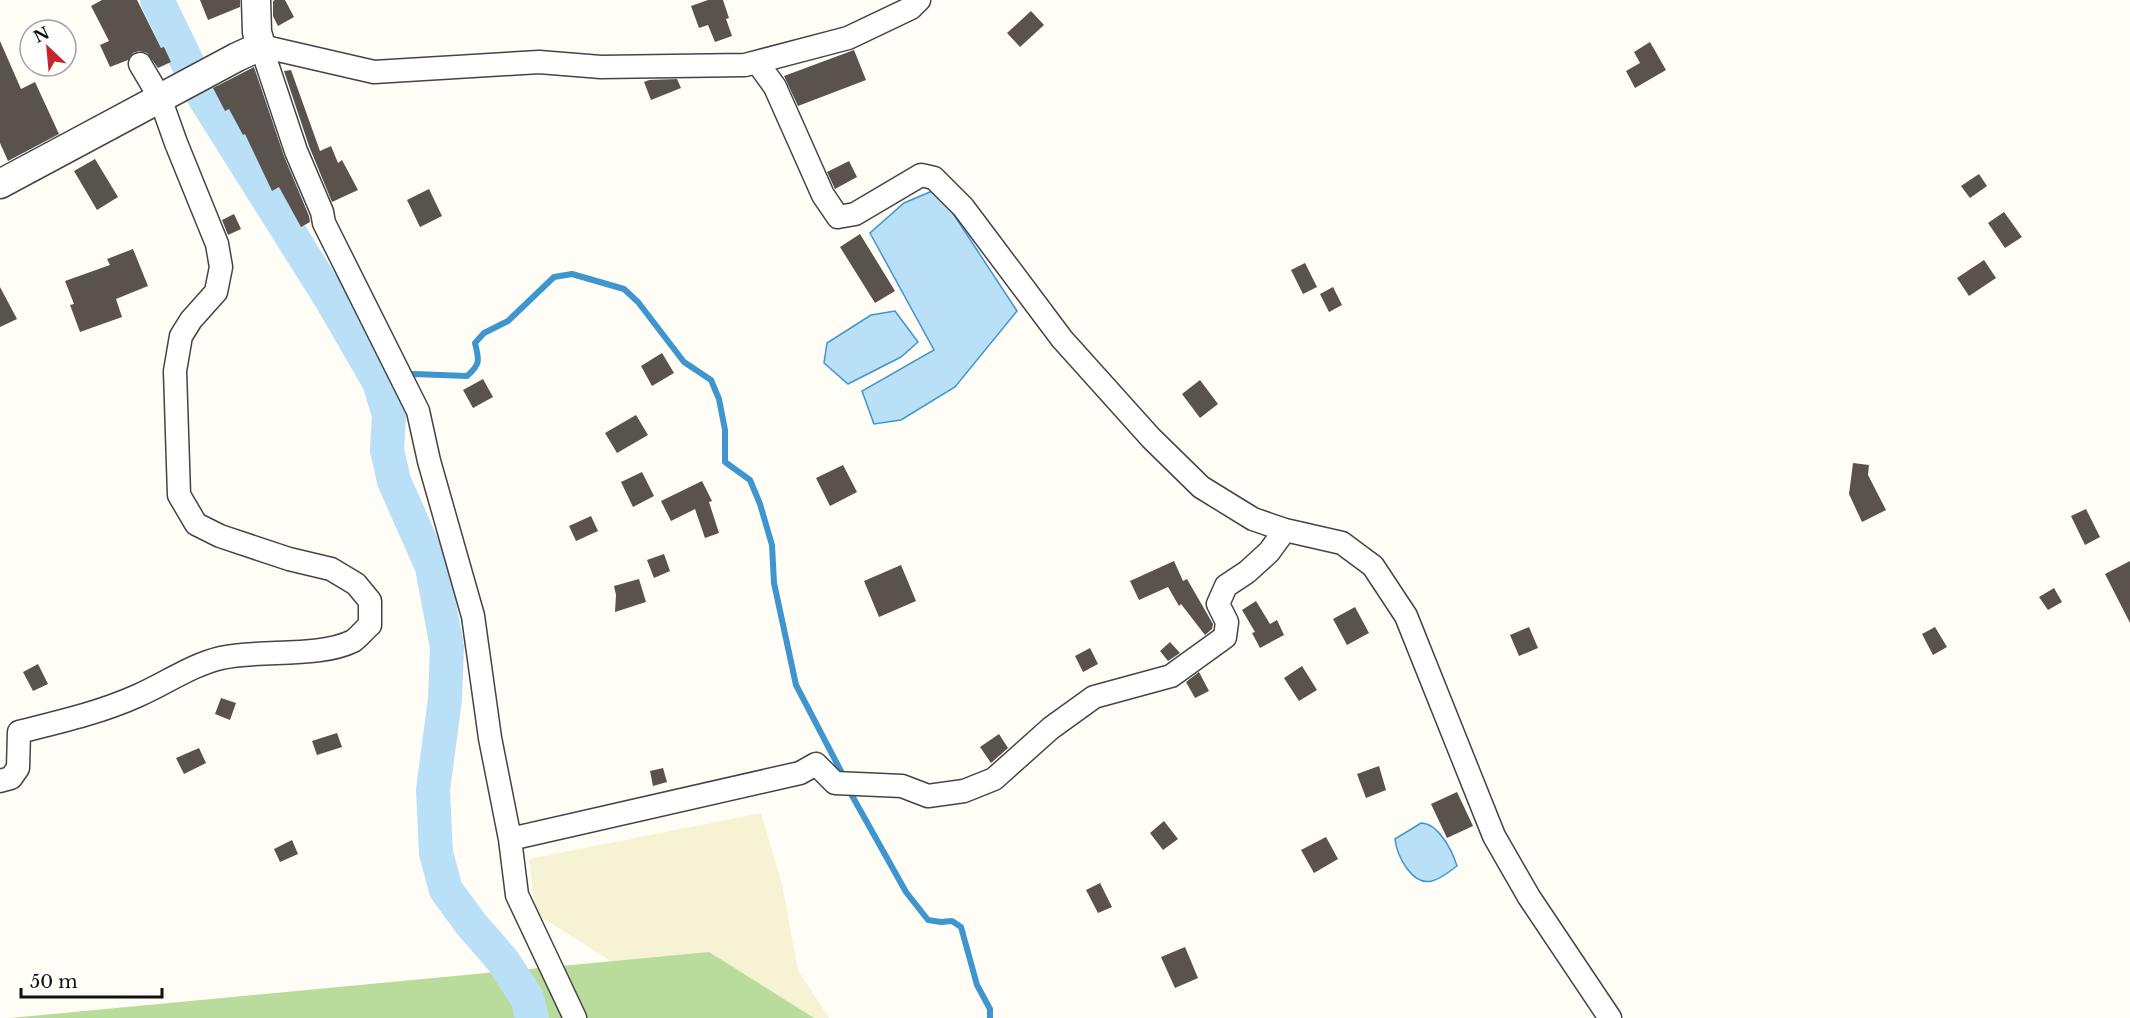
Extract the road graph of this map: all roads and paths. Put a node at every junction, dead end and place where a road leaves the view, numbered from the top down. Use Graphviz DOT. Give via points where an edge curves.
graph roads {
  1 [pos="256,0"];
  2 [pos="919,0"];
  3 [pos="261,46"];
  4 [pos="757,62"];
  5 [pos="141,64"];
  6 [pos="170,92"];
  7 [pos="0,184"];
  8 [pos="1285,530"];
  9 [pos="0,780"];
  10 [pos="510,839"];
  11 [pos="575,1018"];
  12 [pos="1610,1018"];
  1 -- 3 [label="street"];
  2 -- 4 [label="street" via="911,8 848,38"];
  3 -- 4 [label="street" via="374,72 539,62 601,67"];
  3 -- 6 [label="street"];
  3 -- 10 [label="street" via="324,223 418,411 473,616 490,738"];
  4 -- 8 [label="street" via="775,87 823,195 838,217 855,214 921,175 934,178 963,207 1062,339 1151,438 1201,488 1253,519"];
  5 -- 6 [label="street"];
  6 -- 7 [label="street"];
  6 -- 9 [label="street" via="180,153 217,244 221,267 216,292 181,336 175,371 179,495 196,524 220,536 331,568 357,584 370,601 370,625 355,640 330,649 252,653 219,659 96,712 19,732 18,768 11,778"];
  8 -- 10 [label="street" via="1269,552 1226,586 1218,604 1227,622 1225,637 1171,676 1094,697 1051,728 994,779 964,791 927,796 902,786 835,783 816,764 800,773"];
  8 -- 12 [label="street" via="1342,543 1373,566 1406,616 1494,836 1529,897"];
  10 -- 11 [label="street" via="517,895"];
}
